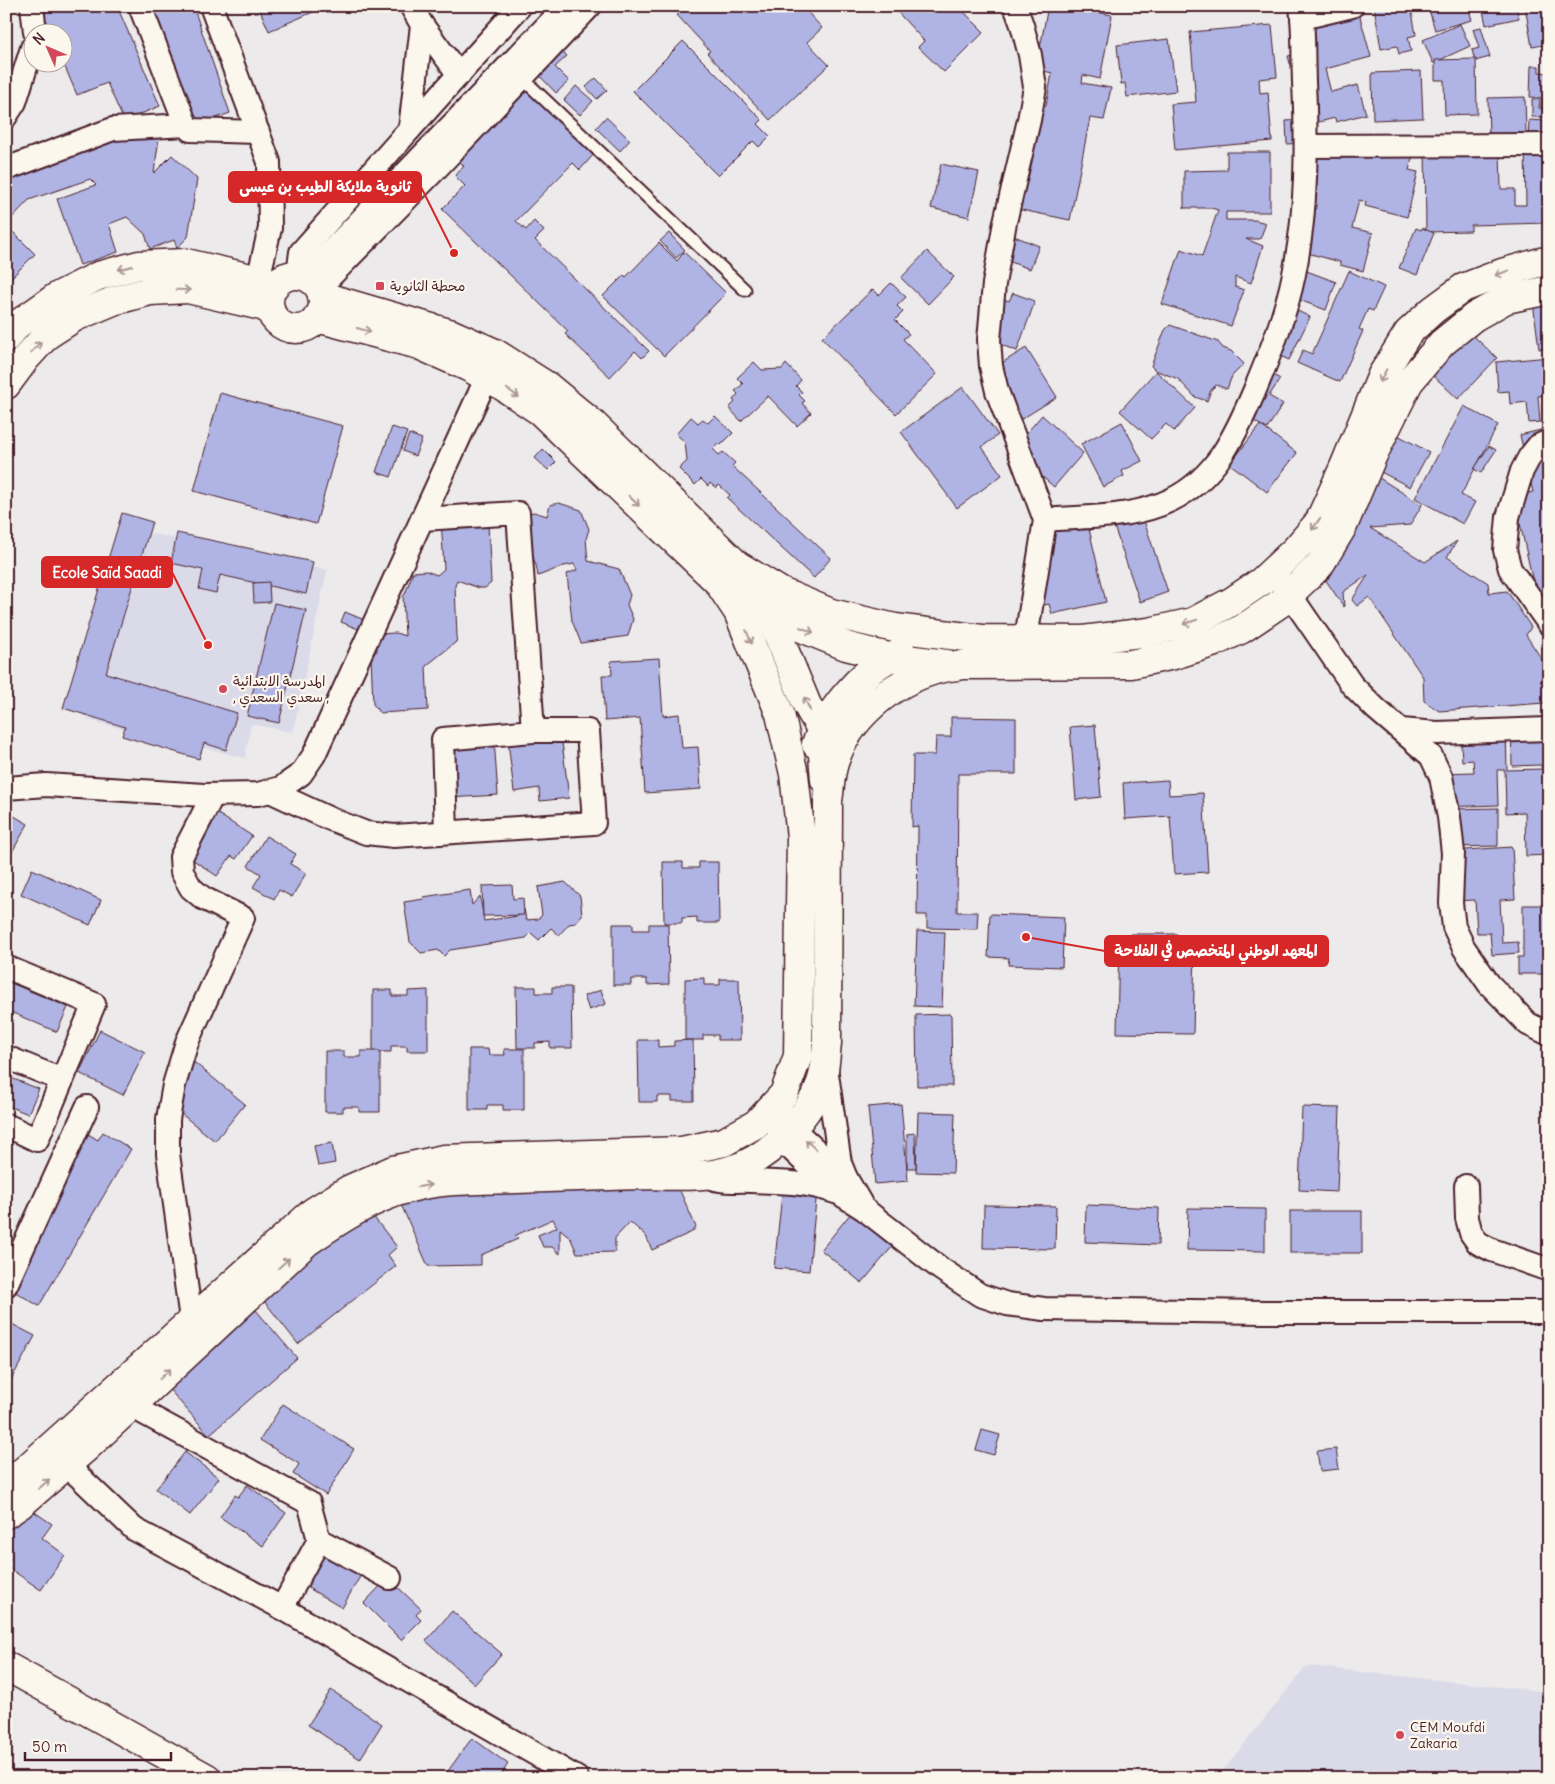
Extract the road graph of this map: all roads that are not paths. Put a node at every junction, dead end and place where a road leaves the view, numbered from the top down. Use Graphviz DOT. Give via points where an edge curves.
graph roads {
  1 [pos="32,6"];
  2 [pos="140,6"];
  3 [pos="211,6"];
  4 [pos="520,6"];
  5 [pos="590,6"];
  6 [pos="1015,6"];
  7 [pos="1352,6"];
  8 [pos="563,8"];
  9 [pos="1301,12"];
  10 [pos="416,16"];
  11 [pos="34,22"];
  12 [pos="24,72"];
  13 [pos="458,74"];
  14 [pos="522,78"];
  15 [pos="6,116"];
  16 [pos="186,124"];
  17 [pos="410,129"];
  18 [pos="258,132"];
  19 [pos="1549,145"];
  20 [pos="1307,146"];
  21 [pos="6,169"];
  22 [pos="1549,261"];
  23 [pos="745,290"];
  24 [pos="1549,290"];
  25 [pos="296,291"];
  26 [pos="6,338"];
  27 [pos="491,365"];
  28 [pos="6,385"];
  29 [pos="1549,441"];
  30 [pos="422,519"];
  31 [pos="1045,520"];
  32 [pos="1273,570"];
  33 [pos="728,573"];
  34 [pos="1289,594"];
  35 [pos="765,613"];
  36 [pos="1549,624"];
  37 [pos="959,637"];
  38 [pos="1024,652"];
  39 [pos="890,657"];
  40 [pos="962,665"];
  41 [pos="821,729"];
  42 [pos="1549,729"];
  43 [pos="1401,730"];
  44 [pos="533,731"];
  45 [pos="6,788"];
  46 [pos="270,791"];
  47 [pos="213,795"];
  48 [pos="797,799"];
  49 [pos="828,801"];
  50 [pos="446,832"];
  51 [pos="6,967"];
  52 [pos="1549,1034"];
  53 [pos="6,1057"];
  54 [pos="825,1059"];
  55 [pos="62,1080"];
  56 [pos="88,1107"];
  57 [pos="6,1125"];
  58 [pos="777,1128"];
  59 [pos="704,1175"];
  60 [pos="843,1186"];
  61 [pos="1466,1186"];
  62 [pos="1549,1270"];
  63 [pos="6,1285"];
  64 [pos="1549,1312"];
  65 [pos="193,1334"];
  66 [pos="131,1406"];
  67 [pos="66,1464"];
  68 [pos="6,1486"];
  69 [pos="6,1514"];
  70 [pos="319,1540"];
  71 [pos="390,1578"];
  72 [pos="282,1608"];
  73 [pos="6,1666"];
  74 [pos="207,1778"];
  75 [pos="577,1778"];
  1 -- 11 [label="street"];
  2 -- 16 [label="street"];
  3 -- 18 [label="street"];
  4 -- 13 [label="street"];
  5 -- 14 [label="street"];
  6 -- 31 [label="street" via="1030,55 1035,87 995,275 989,340 997,391"];
  7 -- 9 [label="street"];
  8 -- 25 [label="street"];
  9 -- 20 [label="street"];
  10 -- 13 [label="street"];
  10 -- 17 [label="street"];
  12 -- 15 [label="street" via="15,102"];
  13 -- 17 [label="street"];
  14 -- 23 [label="lane"];
  14 -- 25 [label="street" via="432,173"];
  16 -- 18 [label="street" via="190,130"];
  16 -- 21 [label="street" via="113,129"];
  17 -- 25 [label="street" via="301,252"];
  18 -- 25 [label="street" via="269,162 270,228"];
  19 -- 20 [label="street"];
  20 -- 31 [label="street" via="1301,237 1294,276 1272,349 1242,420 1219,461 1198,482 1172,500 1140,512"];
  22 -- 32 [label="street, one-way" via="1502,273 1463,288 1408,333 1382,375 1319,522"];
  24 -- 34 [label="street" via="1506,299 1474,317 1442,343 1409,382 1343,526 1319,566"];
  25 -- 26 [label="street, one-way" via="186,264 139,265 98,276 58,296 18,324"];
  25 -- 27 [label="street" via="452,334"];
  28 -- 25 [label="street, one-way" via="47,335 75,317 113,301 150,292 188,289"];
  27 -- 30 [label="street"];
  27 -- 33 [label="street" via="547,386 593,424"];
  29 -- 36 [label="street" via="1538,446 1522,471 1508,517 1505,550 1510,568"];
  30 -- 44 [label="street" via="518,513"];
  30 -- 46 [label="street" via="314,755 301,774 281,788"];
  31 -- 38 [label="street"];
  32 -- 34 [label="street"];
  32 -- 38 [label="street, one-way" via="1231,602 1193,622"];
  33 -- 35 [label="street" via="750,582"];
  33 -- 37 [label="street" via="831,613 895,628"];
  33 -- 48 [label="street, one-way" via="738,612 780,714"];
  34 -- 38 [label="street" via="1242,629 1174,655 1131,664"];
  34 -- 43 [label="street" via="1352,686"];
  35 -- 39 [label="street, one-way" via="846,646"];
  41 -- 35 [label="street, one-way" via="807,706 778,635"];
  37 -- 38 [label="street" via="982,639"];
  37 -- 39 [label="street"];
  38 -- 40 [label="street"];
  39 -- 40 [label="street"];
  39 -- 41 [label="street" via="862,678"];
  40 -- 49 [label="street" via="936,669 906,682 874,704 848,734 834,764"];
  41 -- 48 [label="street"];
  41 -- 49 [label="street"];
  42 -- 43 [label="street" via="1437,733"];
  43 -- 52 [label="street" via="1431,756 1441,777 1453,853 1451,903 1454,927 1464,948 1489,984 1528,1024"];
  44 -- 50 [label="street" via="443,739"];
  44 -- 50 [label="street" via="588,731 594,822"];
  45 -- 47 [label="street" via="46,785"];
  46 -- 47 [label="street"];
  46 -- 50 [label="street" via="366,833 394,836"];
  47 -- 65 [label="street" via="181,857 182,872 191,888 203,898 243,918 186,1042 168,1119 168,1154"];
  48 -- 58 [label="street" via="801,836 798,1056 784,1094"];
  49 -- 54 [label="street"];
  51 -- 55 [label="street" via="94,1004"];
  53 -- 55 [label="street"];
  54 -- 58 [label="street" via="823,1077 812,1101"];
  54 -- 60 [label="street"];
  55 -- 57 [label="street" via="37,1140"];
  56 -- 63 [label="street"];
  58 -- 59 [label="street" via="757,1158 731,1170"];
  58 -- 60 [label="street" via="790,1148"];
  58 -- 65 [label="street" via="682,1150 444,1159 393,1170 350,1189 314,1212"];
  59 -- 60 [label="street" via="722,1182 743,1180"];
  65 -- 59 [label="street, one-way" via="307,1242 371,1202 410,1188 454,1181"];
  60 -- 64 [label="street" via="864,1209 940,1269 980,1295 1007,1304 1044,1310"];
  61 -- 62 [label="street" via="1467,1218 1478,1244"];
  66 -- 65 [label="street, one-way"];
  65 -- 68 [label="street"];
  66 -- 67 [label="street"];
  66 -- 70 [label="street" via="309,1503"];
  69 -- 67 [label="street, one-way"];
  67 -- 72 [label="street" via="134,1529"];
  70 -- 71 [label="street"];
  70 -- 72 [label="street"];
  72 -- 75 [label="street"];
  73 -- 74 [label="street"];
}
